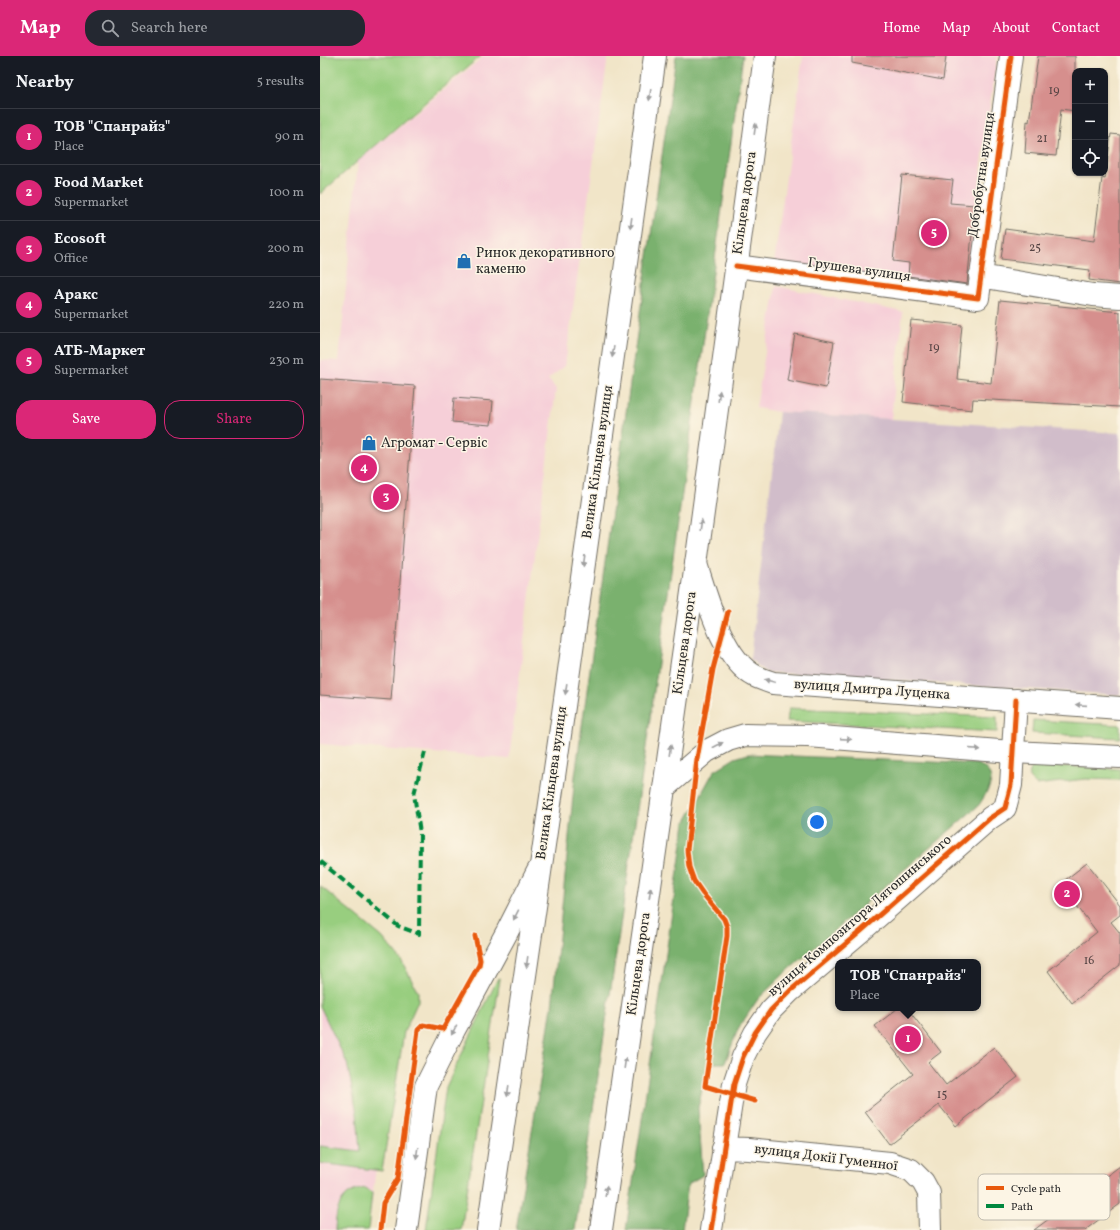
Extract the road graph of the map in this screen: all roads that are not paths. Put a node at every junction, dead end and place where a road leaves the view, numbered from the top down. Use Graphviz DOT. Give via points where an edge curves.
graph roads {
  1 [pos="655,56"];
  2 [pos="765,56"];
  3 [pos="1011,56"];
  4 [pos="736,266"];
  5 [pos="980,276"];
  6 [pos="1120,297"];
  7 [pos="978,298"];
  8 [pos="696,564"];
  9 [pos="1016,700"];
  10 [pos="1120,708"];
  11 [pos="1012,752"];
  12 [pos="1120,757"];
  13 [pos="665,787"];
  14 [pos="540,868"];
  15 [pos="723,1148"];
  16 [pos="406,1230"];
  17 [pos="488,1230"];
  18 [pos="601,1230"];
  19 [pos="711,1230"];
  20 [pos="930,1230"];
  1 -- 14 [label="main road, Велика Кільцева вулиця, one-way"];
  4 -- 2 [label="main road, Кільцева дорога, one-way"];
  3 -- 5 [label="main road, Добробутна вулиця"];
  4 -- 7 [label="main road, Грушева вулиця"];
  8 -- 4 [label="main road, Кільцева дорога, one-way"];
  5 -- 6 [label="main road" via="1093,296"];
  5 -- 7 [label="main road, Добробутна вулиця"];
  9 -- 8 [label="main road, вулиця Дмитра Луценка, one-way" via="773,683 755,676 737,661 725,643"];
  13 -- 8 [label="main road, Кільцева дорога, one-way"];
  10 -- 9 [label="main road, вулиця Дмитра Луценка, one-way"];
  9 -- 11 [label="main road, вулиця Композитора Лятошинського"];
  11 -- 12 [label="main road"];
  13 -- 11 [label="main road, one-way" via="707,751 745,735 808,736"];
  11 -- 15 [label="main road, вулиця Композитора Лятошинського" via="1011,785 1005,808 990,818 771,1010 743,1057 734,1084"];
  18 -- 13 [label="main road, Кільцева дорога, one-way"];
  14 -- 16 [label="main road, one-way" via="426,1086"];
  14 -- 17 [label="main road, one-way"];
  15 -- 19 [label="main road, вулиця Композитора Лятошинського"];
  15 -- 20 [label="main road, вулиця Докії Гуменної" via="890,1163 911,1170 923,1182 929,1193"];
}
